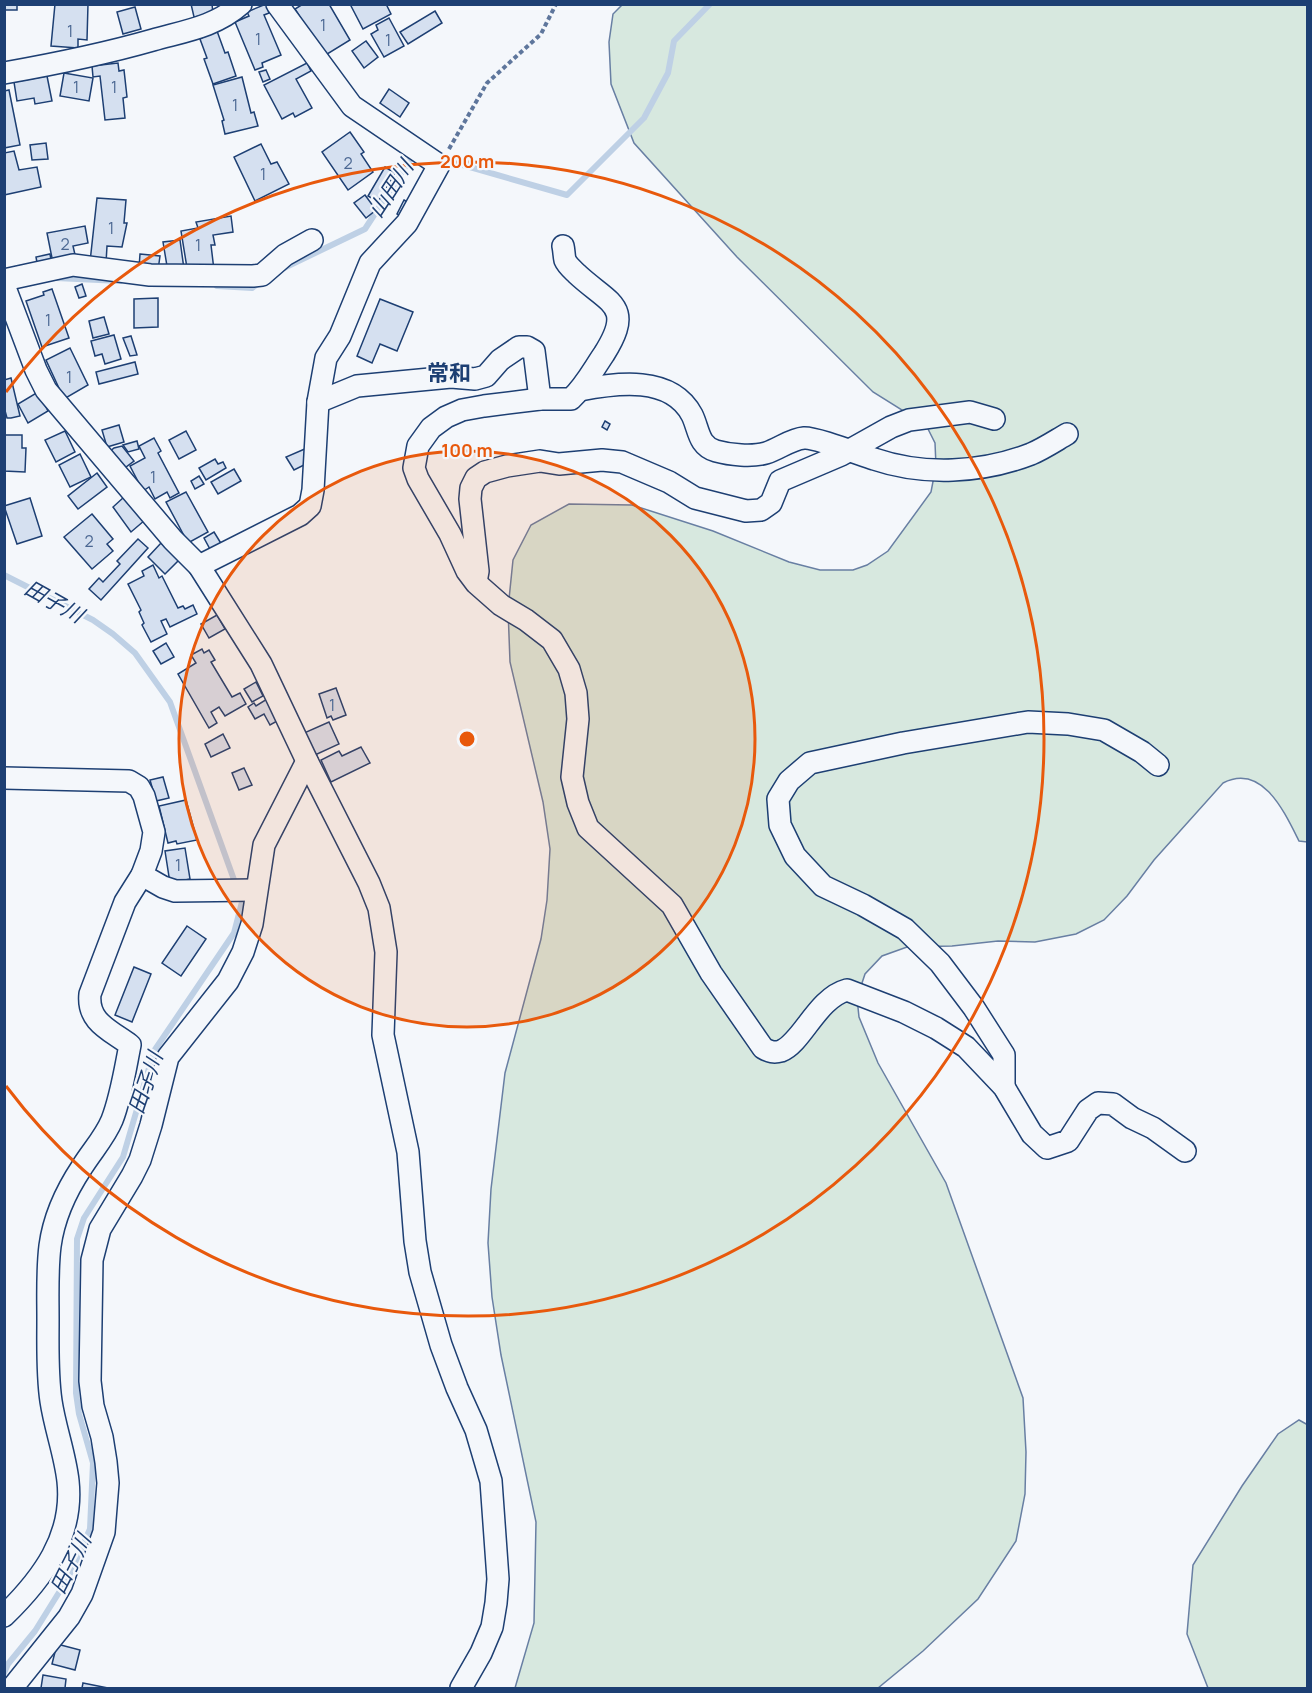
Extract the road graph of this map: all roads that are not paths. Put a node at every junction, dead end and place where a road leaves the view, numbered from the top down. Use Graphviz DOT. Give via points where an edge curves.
graph roads {
  1 [pos="241,4"];
  2 [pos="277,4"];
  3 [pos="4,73"];
  4 [pos="312,240"];
  5 [pos="564,246"];
  6 [pos="4,283"];
  7 [pos="580,390"];
  8 [pos="540,399"];
  9 [pos="318,402"];
  10 [pos="994,419"];
  11 [pos="1067,434"];
  12 [pos="848,451"];
  13 [pos="199,566"];
  14 [pos="476,583"];
  15 [pos="307,761"];
  16 [pos="1158,765"];
  17 [pos="4,778"];
  18 [pos="142,875"];
  19 [pos="254,890"];
  20 [pos="1004,1087"];
  21 [pos="1185,1151"];
  22 [pos="4,1616"];
  23 [pos="12,1689"];
  24 [pos="461,1689"];
  1 -- 3 [label="street" via="208,26 118,51"];
  2 -- 9 [label="street" via="352,106 439,165 407,223 370,263 340,336 326,358"];
  4 -- 6 [label="street" via="285,255 262,275 150,275 73,265"];
  5 -- 7 [label="street" via="571,268 610,300 618,322 613,340"];
  6 -- 13 [label="street" via="46,390"];
  7 -- 8 [label="street" via="571,399"];
  7 -- 12 [label="street" via="611,384 648,385 676,396 692,415 700,440 714,451 765,453 806,437"];
  8 -- 9 [label="street" via="534,351 519,347 486,376 357,386"];
  8 -- 14 [label="street" via="462,410 431,428 418,446 414,468 418,479"];
  9 -- 13 [label="street" via="310,506 300,515"];
  10 -- 12 [label="street" via="970,412 909,420"];
  11 -- 12 [label="street" via="1026,456 964,469 894,466"];
  12 -- 14 [label="street" via="780,481 771,503 761,510 746,511 695,498 622,462 540,461 485,472 476,478 470,499"];
  13 -- 15 [label="street" via="261,664"];
  14 -- 20 [label="street" via="552,640 576,693 578,719 572,777 588,828 672,905 711,973 763,1048 772,1053 783,1050 838,992 847,990 904,1012 966,1047"];
  15 -- 19 [label="street" via="264,845"];
  15 -- 24 [label="street" via="379,908 386,952 383,1035 408,1152 420,1272 441,1345 476,1430 491,1481 496,1603 492,1627"];
  16 -- 20 [label="street" via="1104,730 1068,723 1028,722 810,763 789,781 778,799 780,825 795,856 823,886 905,929 940,963 1004,1055"];
  17 -- 18 [label="street" via="116,779 139,787 154,832"];
  18 -- 19 [label="street" via="175,891"];
  18 -- 22 [label="street" via="125,902 90,994 92,1015 130,1045 126,1065 112,1119 64,1198 50,1247 48,1374 68,1481 66,1523 48,1567"];
  19 -- 23 [label="street" via="249,936 236,967 168,1057 140,1160 95,1244 90,1381 108,1483 104,1532 82,1594 69,1617"];
  20 -- 21 [label="street" via="1032,1134 1047,1148 1068,1141 1088,1110 1098,1103 1113,1104"];
}
